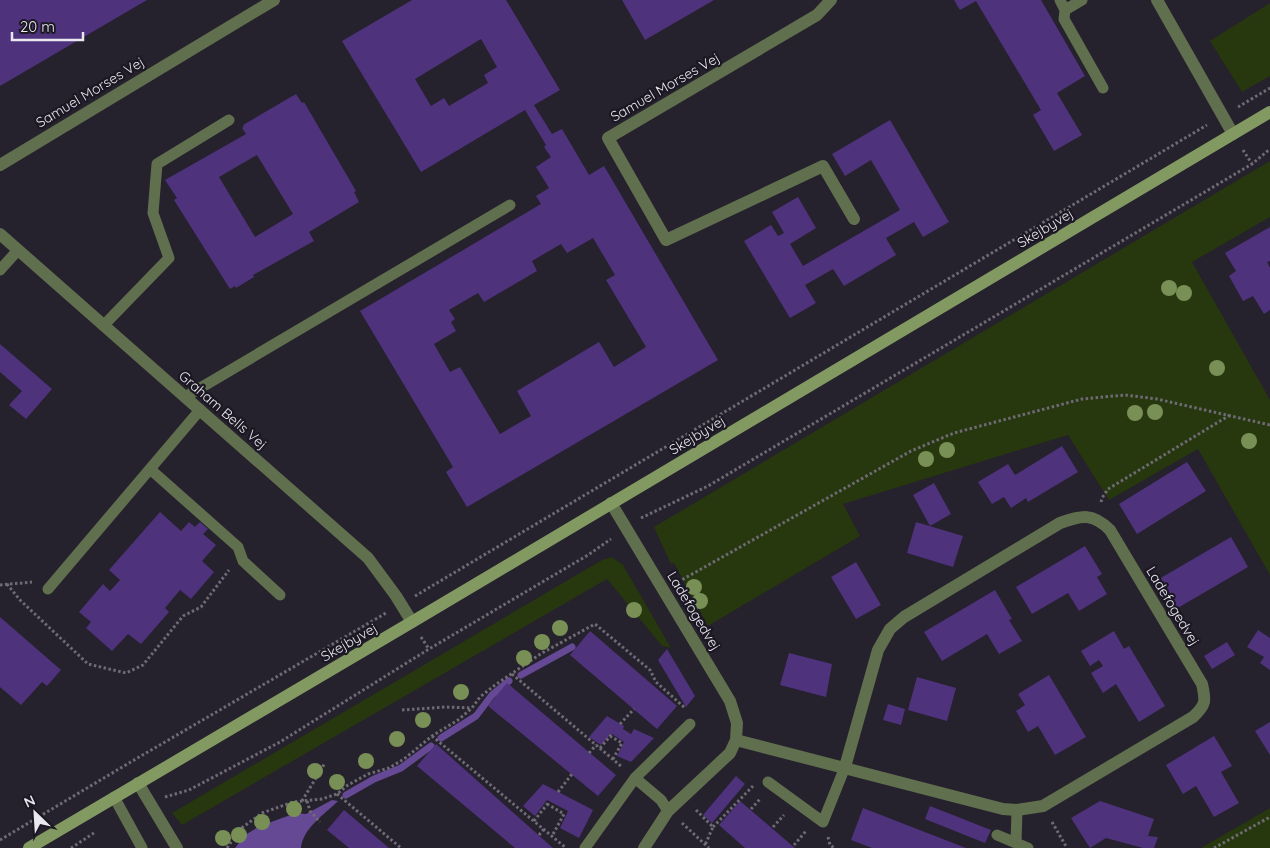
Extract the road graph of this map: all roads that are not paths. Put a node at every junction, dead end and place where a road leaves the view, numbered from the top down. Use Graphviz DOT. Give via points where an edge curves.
graph roads {
  1 [pos="274,0"];
  2 [pos="831,0"];
  3 [pos="1082,0"];
  4 [pos="1156,0"];
  5 [pos="1063,5"];
  6 [pos="1103,88"];
  7 [pos="1270,112"];
  8 [pos="229,120"];
  9 [pos="1232,134"];
  10 [pos="0,165"];
  11 [pos="510,205"];
  12 [pos="854,219"];
  13 [pos="0,234"];
  14 [pos="18,250"];
  15 [pos="0,270"];
  16 [pos="104,325"];
  17 [pos="185,397"];
  18 [pos="200,410"];
  19 [pos="150,469"];
  20 [pos="611,503"];
  21 [pos="48,589"];
  22 [pos="280,595"];
  23 [pos="412,622"];
  24 [pos="690,724"];
  25 [pos="736,740"];
  26 [pos="845,766"];
  27 [pos="635,778"];
  28 [pos="768,782"];
  29 [pos="138,783"];
  30 [pos="114,797"];
  31 [pos="1017,810"];
  32 [pos="668,811"];
  33 [pos="997,835"];
  34 [pos="1016,843"];
  35 [pos="29,848"];
  36 [pos="142,848"];
  37 [pos="177,848"];
  38 [pos="585,848"];
  39 [pos="644,848"];
  40 [pos="1028,848"];
  1 -- 10 [label="street, Samuel Morses Vej"];
  2 -- 12 [label="street, Samuel Morses Vej" via="817,14 608,138 666,240 823,166"];
  3 -- 5 [label="lane"];
  4 -- 9 [label="street"];
  5 -- 6 [label="lane" via="1064,19"];
  7 -- 9 [label="street, Skejbyvej"];
  8 -- 16 [label="lane" via="157,164 153,213 169,258"];
  9 -- 20 [label="street, Skejbyvej"];
  11 -- 17 [label="lane"];
  13 -- 14 [label="street, Graham Bells Vej"];
  14 -- 15 [label="lane"];
  14 -- 16 [label="street, Graham Bells Vej"];
  16 -- 17 [label="street, Graham Bells Vej"];
  17 -- 18 [label="street, Graham Bells Vej"];
  18 -- 19 [label="lane"];
  18 -- 23 [label="street, Graham Bells Vej" via="368,558"];
  19 -- 21 [label="lane"];
  19 -- 22 [label="lane" via="238,547 244,561"];
  20 -- 23 [label="street, Skejbyvej"];
  20 -- 25 [label="street, Ladefogedvej" via="730,701 737,723"];
  23 -- 29 [label="street, Skejbyvej"];
  24 -- 27 [label="lane"];
  25 -- 26 [label="street, Ladefogedvej"];
  25 -- 32 [label="street" via="730,753"];
  26 -- 28 [label="lane" via="823,822"];
  26 -- 31 [label="street, Ladefogedvej"];
  26 -- 31 [label="street, Ladefogedvej" via="878,650 890,630 904,617 1060,523 1089,516 1102,521 1110,530 1202,684 1206,699 1201,710 1192,717 1043,806"];
  27 -- 32 [label="lane" via="661,800"];
  27 -- 38 [label="lane"];
  29 -- 30 [label="street, Skejbyvej"];
  29 -- 37 [label="street"];
  30 -- 35 [label="street, Skejbyvej"];
  30 -- 36 [label="lane"];
  31 -- 34 [label="lane"];
  32 -- 39 [label="street"];
  33 -- 34 [label="lane"];
  34 -- 40 [label="lane"];
}
